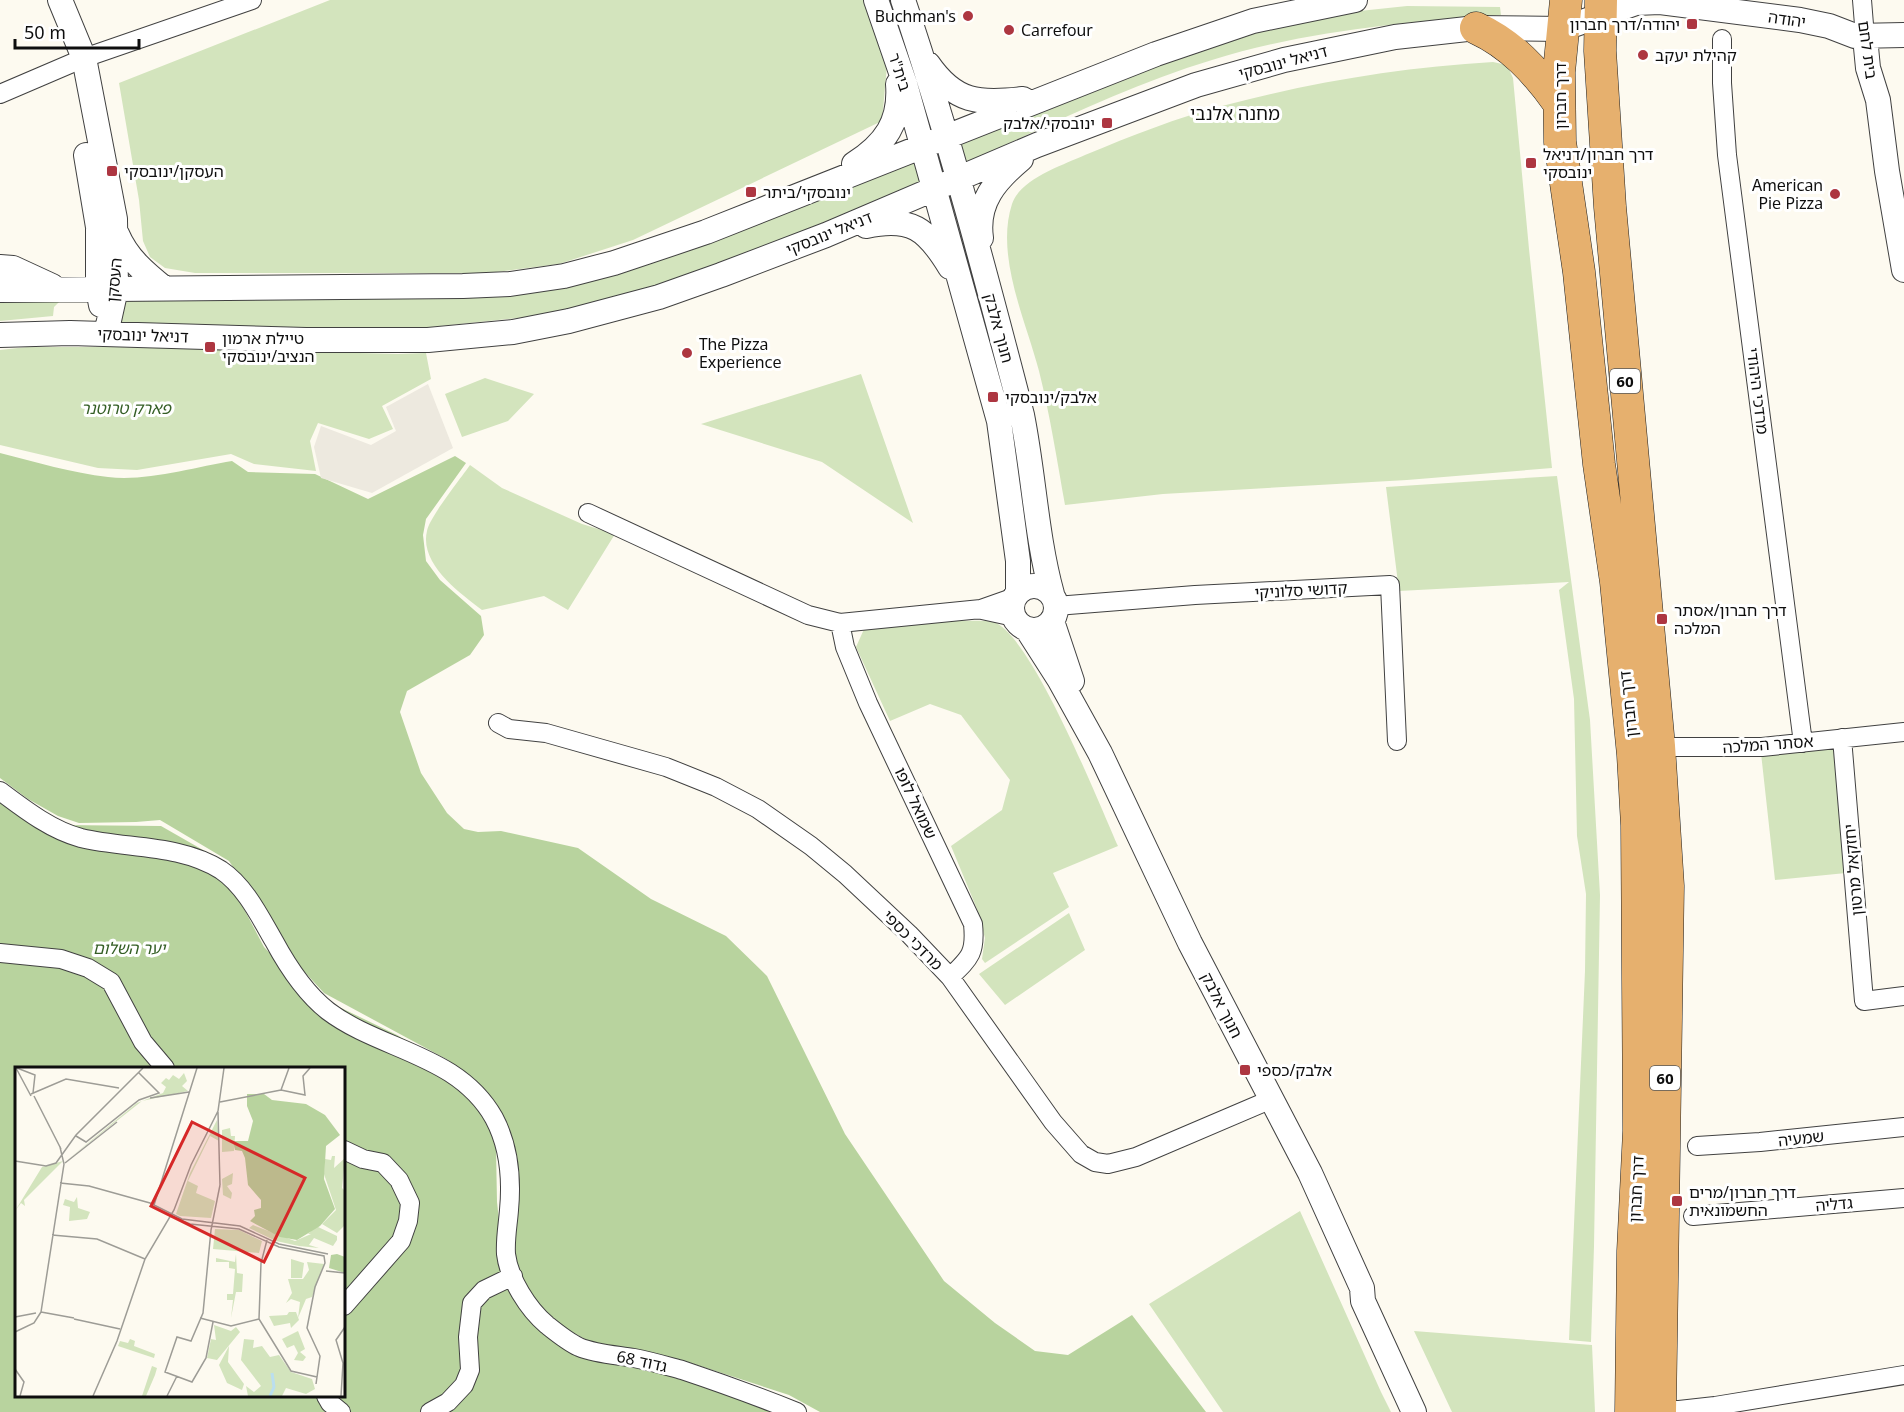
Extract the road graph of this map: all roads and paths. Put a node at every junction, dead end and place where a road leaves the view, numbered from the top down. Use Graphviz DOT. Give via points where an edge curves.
graph roads {
  1 [pos="46,0"];
  2 [pos="60,0"];
  3 [pos="252,0"];
  4 [pos="876,0"];
  5 [pos="903,0"];
  6 [pos="1355,0"];
  7 [pos="1862,0"];
  8 [pos="1600,8"];
  9 [pos="1565,10"];
  10 [pos="1476,28"];
  11 [pos="1899,36"];
  12 [pos="1865,37"];
  13 [pos="1722,39"];
  14 [pos="920,52"];
  15 [pos="77,61"];
  16 [pos="897,61"];
  17 [pos="0,94"];
  18 [pos="1049,96"];
  19 [pos="1878,100"];
  20 [pos="1558,102"];
  21 [pos="946,136"];
  22 [pos="922,145"];
  23 [pos="1037,145"];
  24 [pos="1895,170"];
  25 [pos="959,178"];
  26 [pos="818,188"];
  27 [pos="934,189"];
  28 [pos="117,234"];
  29 [pos="826,235"];
  30 [pos="0,267"];
  31 [pos="1904,270"];
  32 [pos="56,289"];
  33 [pos="107,289"];
  34 [pos="165,289"];
  35 [pos="0,290"];
  36 [pos="963,290"];
  37 [pos="989,294"];
  38 [pos="106,334"];
  39 [pos="0,335"];
  40 [pos="588,513"];
  41 [pos="1054,607"];
  42 [pos="1018,609"];
  43 [pos="840,624"];
  44 [pos="498,723"];
  45 [pos="1904,732"];
  46 [pos="1842,738"];
  47 [pos="1397,741"];
  48 [pos="1803,743"];
  49 [pos="1646,751"];
  50 [pos="1100,753"];
  51 [pos="0,791"];
  52 [pos="0,953"];
  53 [pos="950,977"];
  54 [pos="1904,996"];
  55 [pos="164,1067"];
  56 [pos="1272,1099"];
  57 [pos="1904,1127"];
  58 [pos="1697,1146"];
  59 [pos="345,1150"];
  60 [pos="1904,1198"];
  61 [pos="1693,1216"];
  62 [pos="513,1276"];
  63 [pos="1362,1288"];
  64 [pos="345,1305"];
  65 [pos="1904,1375"];
  66 [pos="327,1397"];
  67 [pos="1645,1411"];
  68 [pos="341,1412"];
  69 [pos="430,1412"];
  70 [pos="797,1412"];
  71 [pos="1414,1412"];
  72 [pos="1431,1412"];
  1 -- 15 [label="street, העסקן"];
  2 -- 15 [label="street, העסקן"];
  3 -- 15 [label="street"];
  4 -- 16 [label="street, בית\"ר"];
  5 -- 14 [label="street, בית\"ר"];
  6 -- 18 [label="street" via="1253,21"];
  7 -- 12 [label="street, בית לחם"];
  8 -- 9 [label="street, דניאל ינובסקי"];
  8 -- 12 [label="street, יהודה" via="1660,2 1800,20"];
  8 -- 49 [label="highway, דרך חברון / 60"];
  9 -- 10 [label="street, דניאל ינובסקי"];
  9 -- 20 [label="highway, דרך חברון / 60"];
  10 -- 20 [label="highway" via="1517,54"];
  10 -- 23 [label="street, דניאל ינובסקי" via="1395,37 1284,60 1196,85"];
  11 -- 12 [label="street, יהודה"];
  11 -- 19 [label="street, בית לחם" via="1883,54"];
  12 -- 19 [label="street, בית לחם" via="1868,68"];
  13 -- 48 [label="street, מרדכי היהודי" via="1727,154"];
  14 -- 18 [label="street" via="944,84 969,99 1000,102"];
  14 -- 21 [label="street, בית\"ר"];
  15 -- 17 [label="street"];
  15 -- 28 [label="street, העסקן"];
  15 -- 33 [label="street, העסקן"];
  16 -- 22 [label="street, בית\"ר"];
  16 -- 26 [label="street" via="899,100 894,122 883,140"];
  18 -- 21 [label="street"];
  19 -- 24 [label="street, בית לחם"];
  20 -- 49 [label="highway, דרך חברון / 60" via="1601,474"];
  21 -- 22 [label="street"];
  21 -- 25 [label="street, חנוך אלבק"];
  22 -- 26 [label="street"];
  22 -- 27 [label="street, חנוך אלבק"];
  23 -- 25 [label="street, דניאל ינובסקי"];
  23 -- 37 [label="street" via="1000,177 985,201 980,234"];
  24 -- 31 [label="street, בית לחם"];
  25 -- 27 [label="street, דניאל ינובסקי"];
  25 -- 37 [label="street, חנוך אלבק"];
  26 -- 34 [label="street" via="614,263 532,281 463,286"];
  27 -- 29 [label="street, דניאל ינובסקי"];
  27 -- 36 [label="street, חנוך אלבק"];
  28 -- 33 [label="street, העסקן"];
  28 -- 34 [label="street" via="136,264"];
  29 -- 36 [label="street" via="879,223 897,222 913,227 927,235 940,251"];
  29 -- 38 [label="street, דניאל ינובסקי" via="659,297 513,332 428,340"];
  30 -- 32 [label="street" via="31,275"];
  32 -- 33 [label="street"];
  32 -- 35 [label="street"];
  33 -- 34 [label="street"];
  33 -- 38 [label="street, העסקן"];
  36 -- 42 [label="street, חנוך אלבק" via="1005,453 1018,561"];
  37 -- 41 [label="street, חנוך אלבק" via="1022,415 1042,557"];
  38 -- 39 [label="street, דניאל ינובסקי"];
  40 -- 43 [label="street" via="808,615"];
  41 -- 42 [label="street" via="1039,630"];
  41 -- 42 [label="street" via="1039,586 1027,587"];
  41 -- 47 [label="street, קדושי סלוניקי" via="1390,585"];
  41 -- 50 [label="street, חנוך אלבק" via="1068,670"];
  42 -- 43 [label="street" via="981,609"];
  42 -- 50 [label="street, חנוך אלבק"];
  43 -- 53 [label="street, שמואל לופו" via="868,703 973,924 975,939 970,958"];
  44 -- 53 [label="street, מרדכי כספי" via="509,729 546,733 666,767 758,809 845,874"];
  45 -- 46 [label="street, אסתר המלכה"];
  46 -- 48 [label="street, אסתר המלכה"];
  46 -- 54 [label="street, יחזקאל מרטון" via="1864,1001"];
  48 -- 49 [label="street, אסתר המלכה"];
  49 -- 67 [label="highway, דרך חברון / 60" via="1638,825 1639,1131 1633,1251"];
  50 -- 56 [label="street, חנוך אלבק" via="1199,961"];
  51 -- 62 [label="street, גדוד 68" via="48,824 78,837 160,849 221,870 247,897 288,966 312,997 353,1025 442,1067 481,1098 500,1132 509,1161 506,1256"];
  52 -- 55 [label="street" via="61,959 88,968 111,982 143,1042"];
  53 -- 56 [label="street, מרדכי כספי" via="1053,1122 1081,1154 1095,1162 1108,1164 1136,1157"];
  56 -- 63 [label="street, חנוך אלבק"];
  57 -- 58 [label="street, שמעיה"];
  59 -- 64 [label="street" via="383,1163 399,1180 410,1203 401,1241"];
  60 -- 61 [label="street, גדליה"];
  62 -- 69 [label="street" via="484,1290 471,1303 470,1370 464,1385 448,1402"];
  62 -- 70 [label="street, גדוד 68" via="525,1300 546,1324 580,1347 681,1370"];
  63 -- 71 [label="street, חנוך אלבק" via="1363,1301"];
  63 -- 72 [label="street, חנוך אלבק" via="1379,1300"];
  65 -- 67 [label="street" via="1715,1406"];
  66 -- 68 [label="street"];
}
